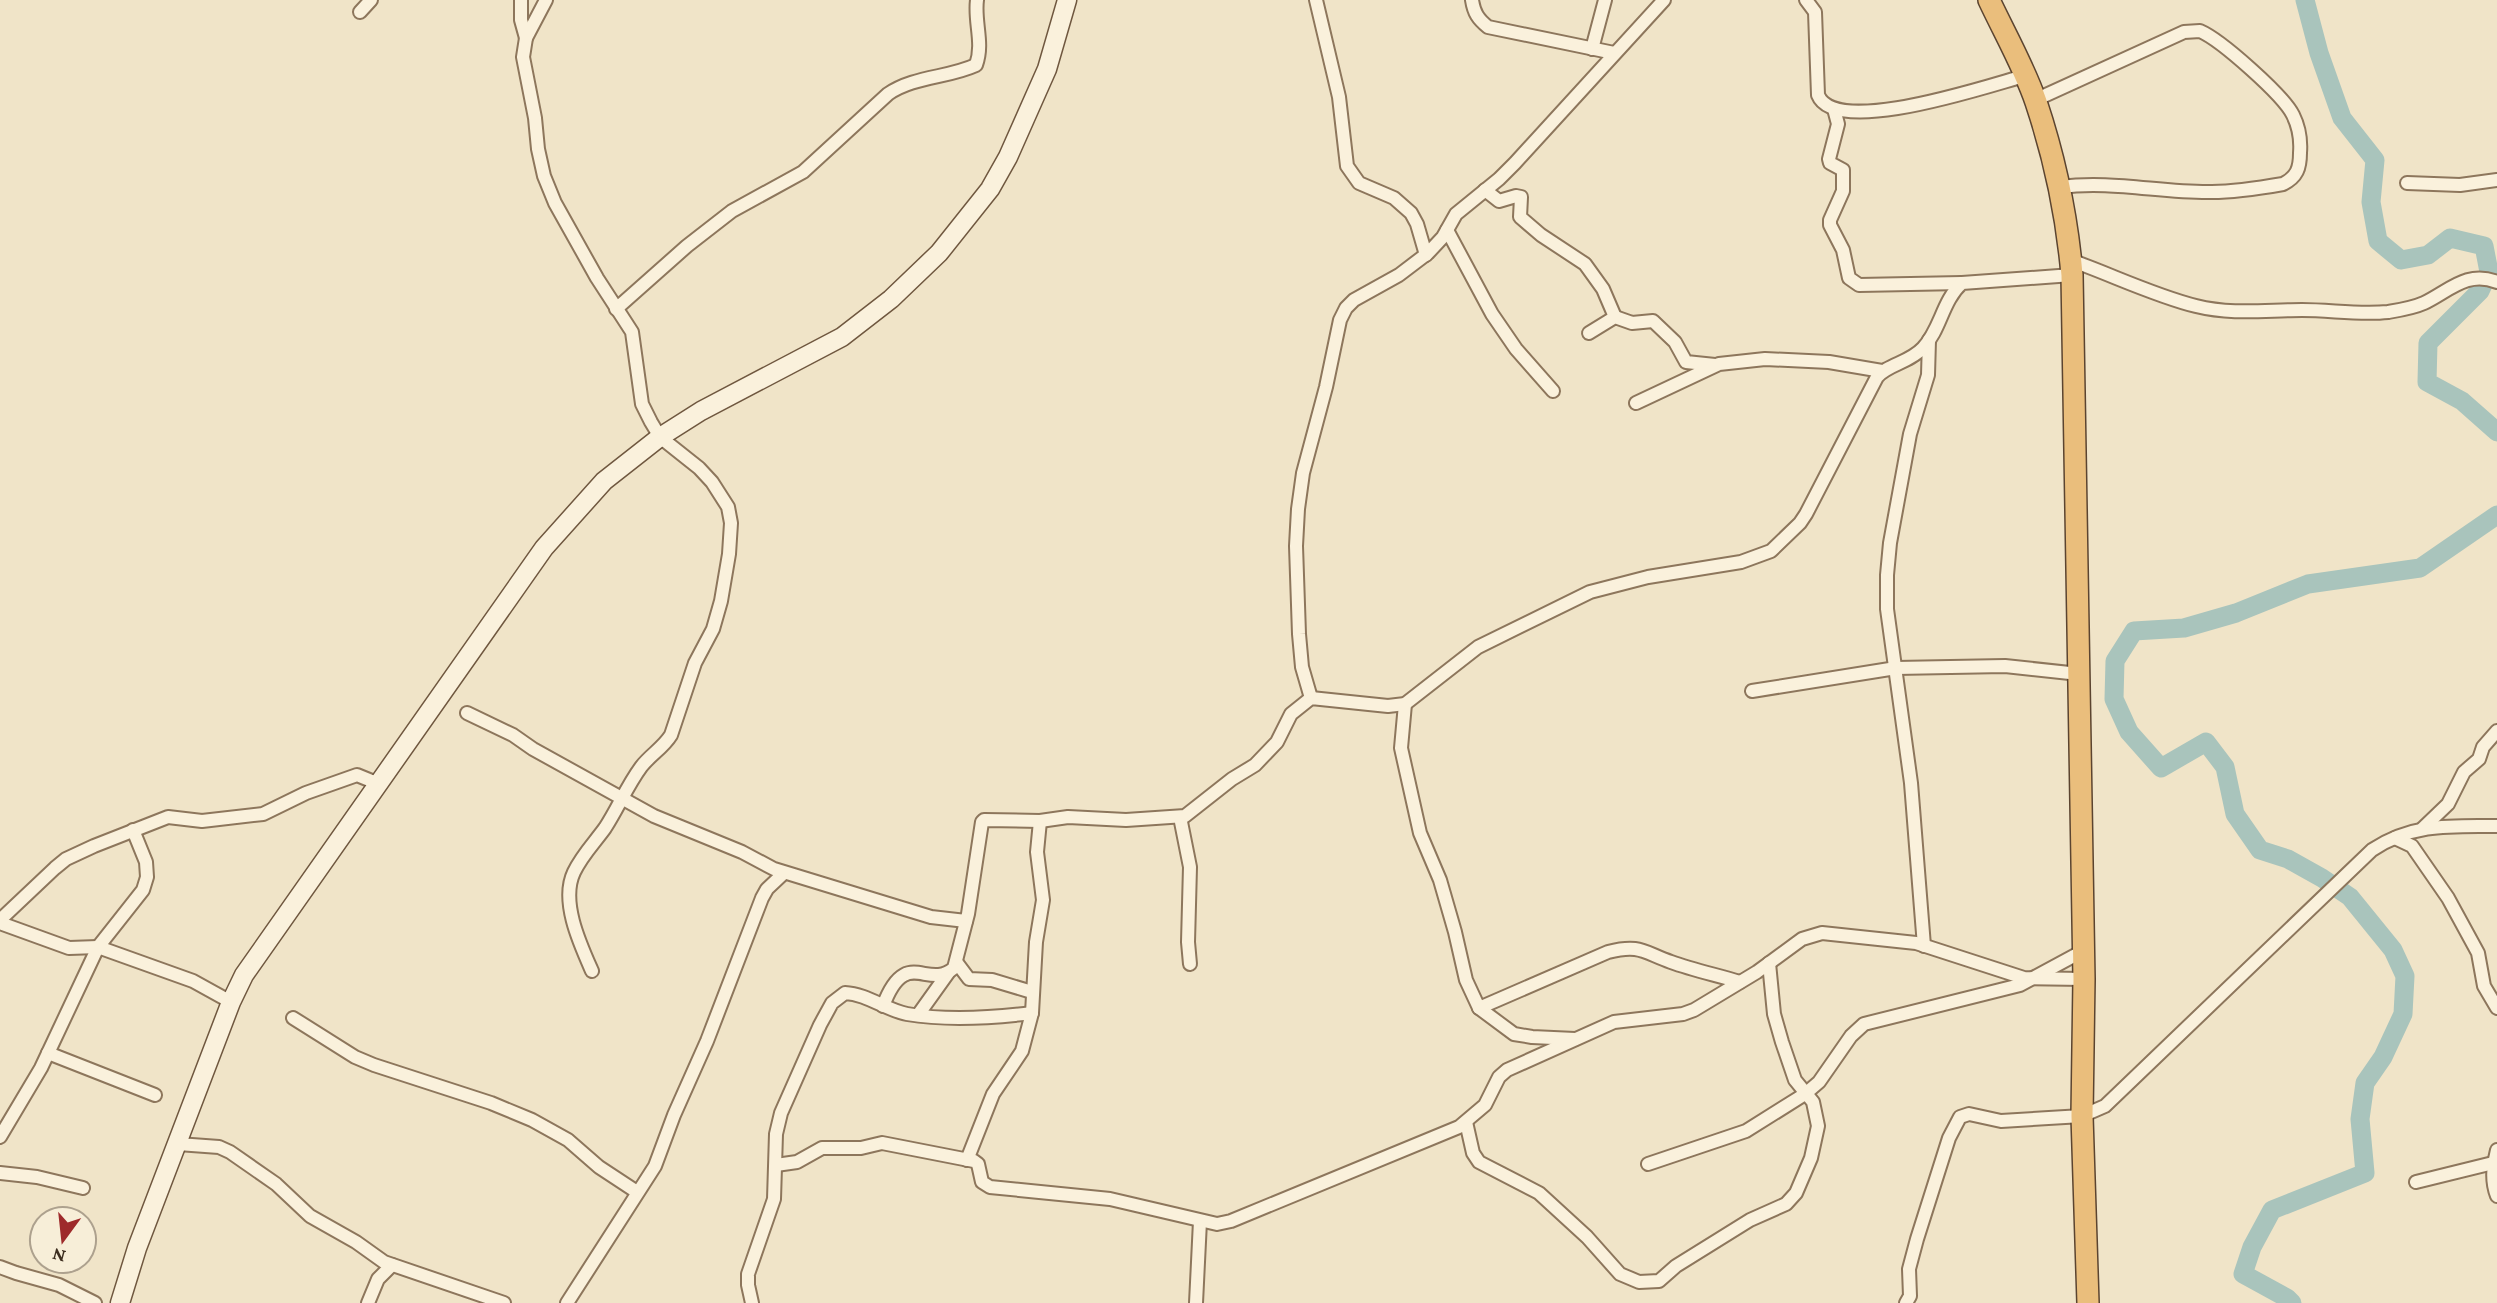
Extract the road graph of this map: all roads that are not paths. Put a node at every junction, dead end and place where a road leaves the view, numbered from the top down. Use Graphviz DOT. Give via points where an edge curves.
graph roads {
  1 [pos="371,0"];
  2 [pos="521,0"];
  3 [pos="546,0"];
  4 [pos="977,0"];
  5 [pos="1067,0"];
  6 [pos="1316,0"];
  7 [pos="1472,0"];
  8 [pos="1605,0"];
  9 [pos="1664,0"];
  10 [pos="1806,0"];
  11 [pos="1989,0"];
  12 [pos="360,12"];
  13 [pos="526,38"];
  14 [pos="1592,49"];
  15 [pos="1614,54"];
  16 [pos="2024,76"];
  17 [pos="2035,100"];
  18 [pos="1834,109"];
  19 [pos="2497,180"];
  20 [pos="2407,183"];
  21 [pos="2060,187"];
  22 [pos="1485,190"];
  23 [pos="1447,230"];
  24 [pos="1426,255"];
  25 [pos="2071,267"];
  26 [pos="2489,279"];
  27 [pos="1962,283"];
  28 [pos="616,309"];
  29 [pos="1615,317"];
  30 [pos="1589,332"];
  31 [pos="1929,339"];
  32 [pos="1715,365"];
  33 [pos="1882,371"];
  34 [pos="1553,391"];
  35 [pos="1636,402"];
  36 [pos="660,436"];
  37 [pos="1896,668"];
  38 [pos="2079,674"];
  39 [pos="1752,691"];
  40 [pos="1311,698"];
  41 [pos="1405,704"];
  42 [pos="467,713"];
  43 [pos="2497,731"];
  44 [pos="379,784"];
  45 [pos="622,797"];
  46 [pos="1180,817"];
  47 [pos="1040,821"];
  48 [pos="2497,827"];
  49 [pos="2422,828"];
  50 [pos="133,830"];
  51 [pos="2395,838"];
  52 [pos="784,873"];
  53 [pos="20,899"];
  54 [pos="0,907"];
  55 [pos="966,921"];
  56 [pos="0,922"];
  57 [pos="1924,946"];
  58 [pos="98,947"];
  59 [pos="2083,951"];
  60 [pos="1769,963"];
  61 [pos="1190,964"];
  62 [pos="952,968"];
  63 [pos="592,971"];
  64 [pos="2034,979"];
  65 [pos="2084,979"];
  66 [pos="1740,982"];
  67 [pos="1032,992"];
  68 [pos="231,1002"];
  69 [pos="883,1006"];
  70 [pos="1479,1008"];
  71 [pos="2497,1008"];
  72 [pos="1032,1013"];
  73 [pos="918,1015"];
  74 [pos="293,1018"];
  75 [pos="1580,1039"];
  76 [pos="48,1053"];
  77 [pos="1805,1094"];
  78 [pos="155,1095"];
  79 [pos="2082,1115"];
  80 [pos="1466,1122"];
  81 [pos="0,1137"];
  82 [pos="178,1144"];
  83 [pos="2496,1158"];
  84 [pos="967,1160"];
  85 [pos="1648,1164"];
  86 [pos="776,1165"];
  87 [pos="0,1174"];
  88 [pos="2416,1182"];
  89 [pos="83,1188"];
  90 [pos="637,1192"];
  91 [pos="2497,1196"];
  92 [pos="1200,1221"];
  93 [pos="392,1265"];
  94 [pos="0,1267"];
  95 [pos="95,1303"];
  96 [pos="120,1303"];
  97 [pos="368,1303"];
  98 [pos="504,1303"];
  99 [pos="567,1303"];
  100 [pos="752,1303"];
  101 [pos="1196,1303"];
  102 [pos="1906,1303"];
  103 [pos="2088,1303"];
  1 -- 12 [label="street"];
  2 -- 13 [label="street"];
  3 -- 13 [label="street"];
  4 -- 28 [label="street" via="981,38 976,65 895,89 803,172 732,211"];
  5 -- 36 [label="main road" via="1047,69 1008,157 990,189 939,253 842,337"];
  6 -- 24 [label="street" via="1339,97 1347,166 1359,183 1394,198 1411,212"];
  7 -- 14 [label="street" via="1479,20 1489,26"];
  8 -- 14 [label="street"];
  9 -- 15 [label="street"];
  10 -- 18 [label="street" via="1815,12 1818,95"];
  11 -- 16 [label="highway"];
  13 -- 28 [label="street" via="524,71 544,176"];
  14 -- 15 [label="street"];
  15 -- 22 [label="street"];
  16 -- 17 [label="highway"];
  16 -- 18 [label="street" via="1912,105 1867,111"];
  17 -- 21 [label="highway"];
  17 -- 21 [label="street" via="2184,32 2200,31 2283,100 2298,128 2300,165 2283,184 2213,192 2085,183"];
  18 -- 27 [label="street" via="1838,124 1829,159 1843,170 1843,191 1830,225 1843,250 1849,278 1859,285"];
  19 -- 20 [label="street" via="2460,185"];
  21 -- 25 [label="highway"];
  22 -- 23 [label="street" via="1456,214"];
  22 -- 29 [label="street" via="1499,201 1521,197 1520,217 1585,264"];
  23 -- 24 [label="street"];
  23 -- 34 [label="street" via="1492,314"];
  24 -- 40 [label="street" via="1354,300 1340,320 1298,509 1301,667"];
  25 -- 26 [label="street" via="2185,303 2235,312 2377,313 2422,304 2460,281"];
  25 -- 27 [label="street"];
  25 -- 38 [label="highway"];
  27 -- 31 [label="street" via="1945,304"];
  28 -- 36 [label="street" via="632,332 642,404"];
  29 -- 30 [label="street"];
  29 -- 32 [label="street" via="1632,323 1655,322 1675,342 1686,362"];
  31 -- 33 [label="street" via="1908,361"];
  31 -- 37 [label="street" via="1928,375 1910,434 1890,543 1887,608"];
  32 -- 33 [label="street" via="1765,359 1829,362"];
  32 -- 35 [label="street"];
  33 -- 41 [label="street" via="1807,514 1771,551 1741,562 1590,592 1478,647"];
  36 -- 44 [label="main road" via="604,481 544,548"];
  36 -- 45 [label="street" via="699,468 728,507 729,554 713,629 695,663 671,735 645,762"];
  37 -- 38 [label="street" via="2005,666"];
  37 -- 39 [label="street"];
  37 -- 57 [label="street"];
  38 -- 59 [label="highway"];
  40 -- 41 [label="street"];
  40 -- 46 [label="street" via="1292,714 1277,742 1255,765"];
  41 -- 70 [label="street" via="1401,748 1420,833 1440,880 1466,980"];
  42 -- 45 [label="street"];
  43 -- 49 [label="street" via="2464,772 2448,804"];
  44 -- 50 [label="street" via="357,775 263,814 202,821 168,817"];
  44 -- 68 [label="main road" via="244,975"];
  45 -- 52 [label="street" via="654,816"];
  45 -- 63 [label="street" via="570,883 573,921"];
  46 -- 47 [label="street"];
  46 -- 61 [label="street" via="1189,867"];
  47 -- 55 [label="street" via="982,822"];
  47 -- 67 [label="street" via="1037,852 1043,900"];
  48 -- 49 [label="street"];
  49 -- 51 [label="street"];
  50 -- 53 [label="street" via="66,859"];
  50 -- 58 [label="street" via="147,877 143,890"];
  51 -- 71 [label="street" via="2412,846 2455,908 2478,953 2484,986"];
  51 -- 79 [label="street" via="2372,850 2105,1106"];
  52 -- 55 [label="street" via="944,920"];
  52 -- 90 [label="street" via="762,898 708,1041 651,1173"];
  53 -- 54 [label="street"];
  53 -- 56 [label="street"];
  55 -- 62 [label="street"];
  56 -- 58 [label="street" via="69,948"];
  57 -- 60 [label="street" via="1822,933 1802,939"];
  57 -- 64 [label="street"];
  58 -- 68 [label="street" via="193,981"];
  58 -- 76 [label="street"];
  59 -- 64 [label="street"];
  59 -- 65 [label="highway"];
  60 -- 66 [label="street"];
  60 -- 77 [label="street" via="1774,1014 1789,1065"];
  62 -- 67 [label="street" via="969,979 992,980"];
  62 -- 69 [label="street" via="902,975 892,983"];
  62 -- 73 [label="street"];
  64 -- 65 [label="street"];
  64 -- 77 [label="street" via="1864,1024"];
  65 -- 79 [label="highway"];
  66 -- 70 [label="street" via="1643,949 1621,949"];
  66 -- 75 [label="street" via="1683,1014 1614,1022"];
  67 -- 72 [label="street"];
  68 -- 82 [label="main road"];
  69 -- 73 [label="street"];
  69 -- 86 [label="street" via="851,993 839,995 832,1003 781,1113"];
  70 -- 75 [label="street" via="1514,1034"];
  72 -- 73 [label="street"];
  72 -- 84 [label="street" via="1022,1051 993,1094"];
  74 -- 90 [label="street" via="355,1057 531,1120 568,1140"];
  75 -- 80 [label="street" via="1502,1074 1485,1105"];
  76 -- 78 [label="street"];
  76 -- 81 [label="street"];
  77 -- 80 [label="street" via="1813,1102 1816,1140 1792,1199 1750,1220 1654,1282 1620,1274 1539,1193 1479,1162"];
  77 -- 85 [label="street" via="1746,1131"];
  79 -- 102 [label="street" via="2001,1121 1969,1114 1960,1117 1917,1239"];
  79 -- 103 [label="highway"];
  80 -- 92 [label="street" via="1230,1220 1217,1224"];
  82 -- 93 [label="street" via="230,1152 276,1184 310,1216"];
  82 -- 96 [label="main road"];
  83 -- 88 [label="street"];
  83 -- 91 [label="street" via="2493,1185"];
  84 -- 86 [label="street" via="882,1143 822,1148 797,1161"];
  84 -- 92 [label="street" via="978,1164 982,1182 990,1187 1132,1203"];
  86 -- 100 [label="street" via="774,1199 748,1274"];
  87 -- 89 [label="street"];
  90 -- 99 [label="street"];
  92 -- 101 [label="street"];
  93 -- 97 [label="street" via="378,1279"];
  93 -- 98 [label="street"];
  94 -- 95 [label="street" via="59,1285"];
}
